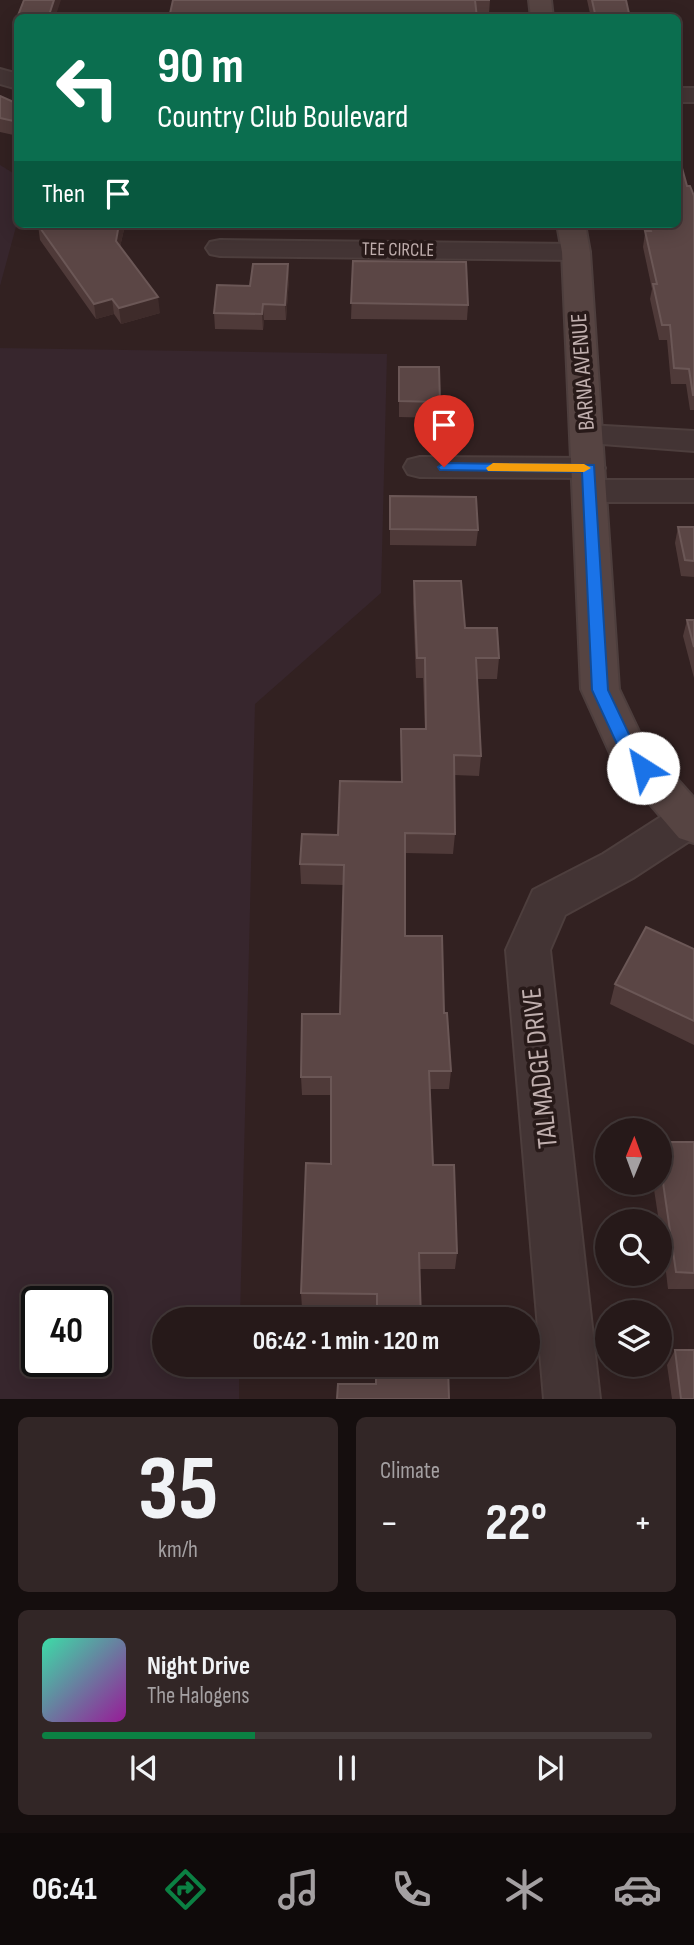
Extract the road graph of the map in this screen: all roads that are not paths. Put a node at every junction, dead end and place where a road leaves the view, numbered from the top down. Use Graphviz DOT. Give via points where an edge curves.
graph roads {
  1 [pos="573,238"];
  2 [pos="220,248"];
  3 [pos="694,441"];
  4 [pos="589,465"];
  5 [pos="421,467"];
  6 [pos="694,491"];
  7 [pos="691,823"];
  8 [pos="572,1399"];
  1 -- 2 [label="street, TEE CIRCLE"];
  1 -- 4 [label="street, BARNA AVENUE"];
  3 -- 4 [label="street"];
  4 -- 5 [label="street"];
  4 -- 6 [label="street"];
  4 -- 7 [label="street, BARNA AVENUE" via="600,690 628,751"];
  7 -- 8 [label="street, TALMADGE DRIVE" via="548,902 528,950"];
}
